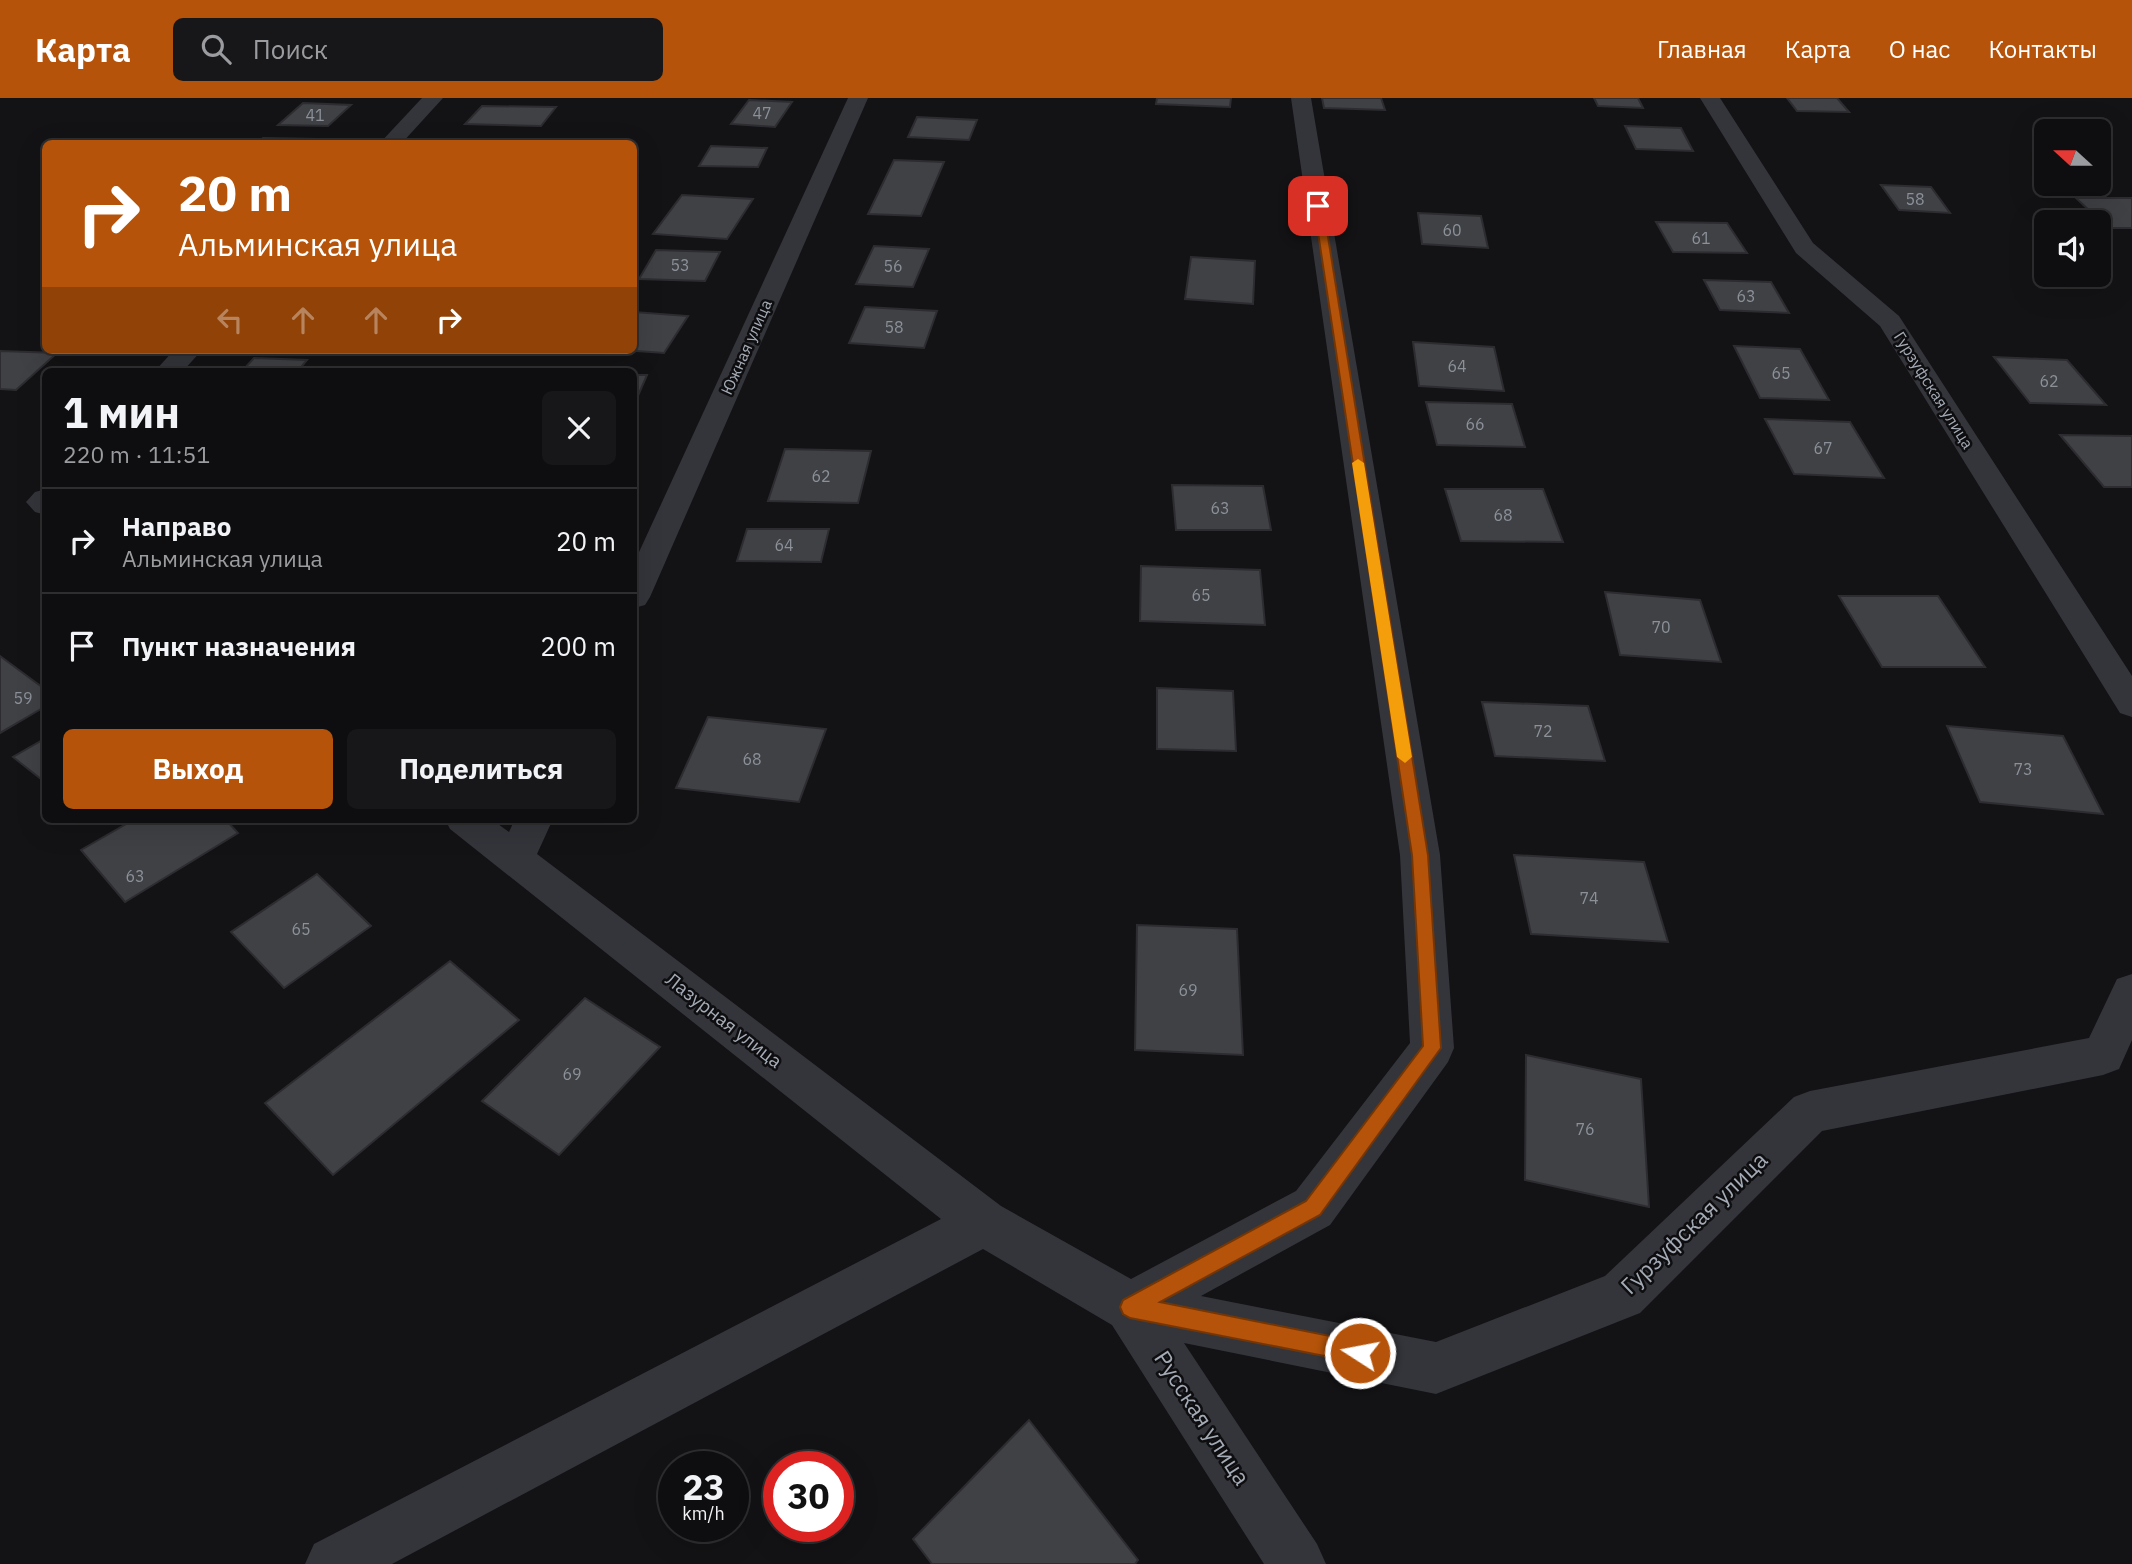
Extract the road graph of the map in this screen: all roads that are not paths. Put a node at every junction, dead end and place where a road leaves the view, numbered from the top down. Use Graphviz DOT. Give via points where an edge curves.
graph roads {
  1 [pos="433,98"];
  2 [pos="858,98"];
  3 [pos="1301,98"];
  4 [pos="1710,98"];
  5 [pos="393,140"];
  6 [pos="185,354"];
  7 [pos="171,368"];
  8 [pos="637,590"];
  9 [pos="2132,704"];
  10 [pos="469,823"];
  11 [pos="532,823"];
  12 [pos="516,858"];
  13 [pos="2132,992"];
  14 [pos="984,1223"];
  15 [pos="1130,1307"];
  16 [pos="334,1564"];
  17 [pos="1297,1564"];
  1 -- 5 [label="street"];
  2 -- 8 [label="street, Южная улица"];
  3 -- 15 [label="street" via="1420,855 1432,1048 1313,1208"];
  4 -- 9 [label="street, Гурзуфская улица" via="1804,248 1890,321"];
  6 -- 7 [label="street"];
  10 -- 12 [label="street, Лазурная улица"];
  11 -- 12 [label="street"];
  12 -- 14 [label="street, Лазурная улица"];
  13 -- 15 [label="street, Гурзуфская улица" via="2104,1055 1810,1112 1622,1295 1436,1368"];
  14 -- 15 [label="street, Русская улица"];
  14 -- 16 [label="street"];
  15 -- 17 [label="street, Русская улица"];
}
